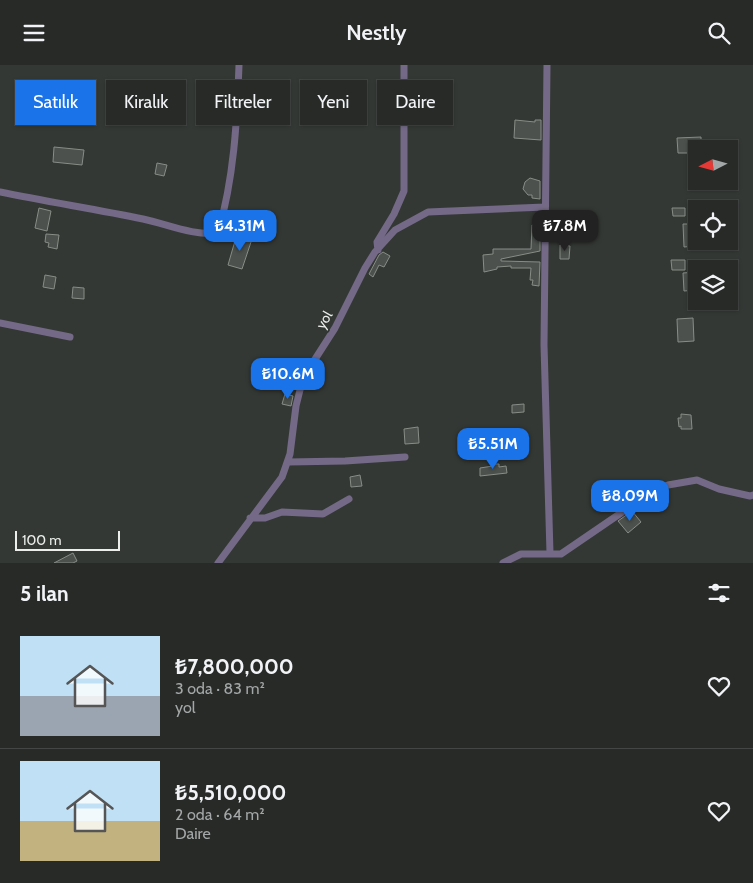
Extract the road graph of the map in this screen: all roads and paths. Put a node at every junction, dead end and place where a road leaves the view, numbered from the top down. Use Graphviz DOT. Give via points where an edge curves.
graph roads {
  1 [pos="239,65"];
  2 [pos="404,65"];
  3 [pos="547,65"];
  4 [pos="0,192"];
  5 [pos="546,207"];
  6 [pos="378,250"];
  7 [pos="0,323"];
  8 [pos="70,337"];
  9 [pos="404,457"];
  10 [pos="288,462"];
  11 [pos="753,495"];
  12 [pos="349,499"];
  13 [pos="250,518"];
  14 [pos="550,553"];
  15 [pos="218,563"];
  16 [pos="503,563"];
  1 -- 4 [label="street" via="234,157 218,233 206,235 144,219"];
  2 -- 6 [label="street" via="404,191 376,242"];
  3 -- 5 [label="street"];
  5 -- 6 [label="street, yol" via="428,212 395,230"];
  5 -- 14 [label="street" via="544,345"];
  6 -- 10 [label="street, yol" via="304,377"];
  7 -- 8 [label="street"];
  9 -- 10 [label="street"];
  10 -- 13 [label="street, yol" via="274,489"];
  11 -- 14 [label="street" via="718,489 696,480 668,485 646,492 561,554"];
  12 -- 13 [label="street" via="323,514 282,512 265,518"];
  13 -- 15 [label="street, yol"];
  14 -- 16 [label="street" via="520,554"];
}
